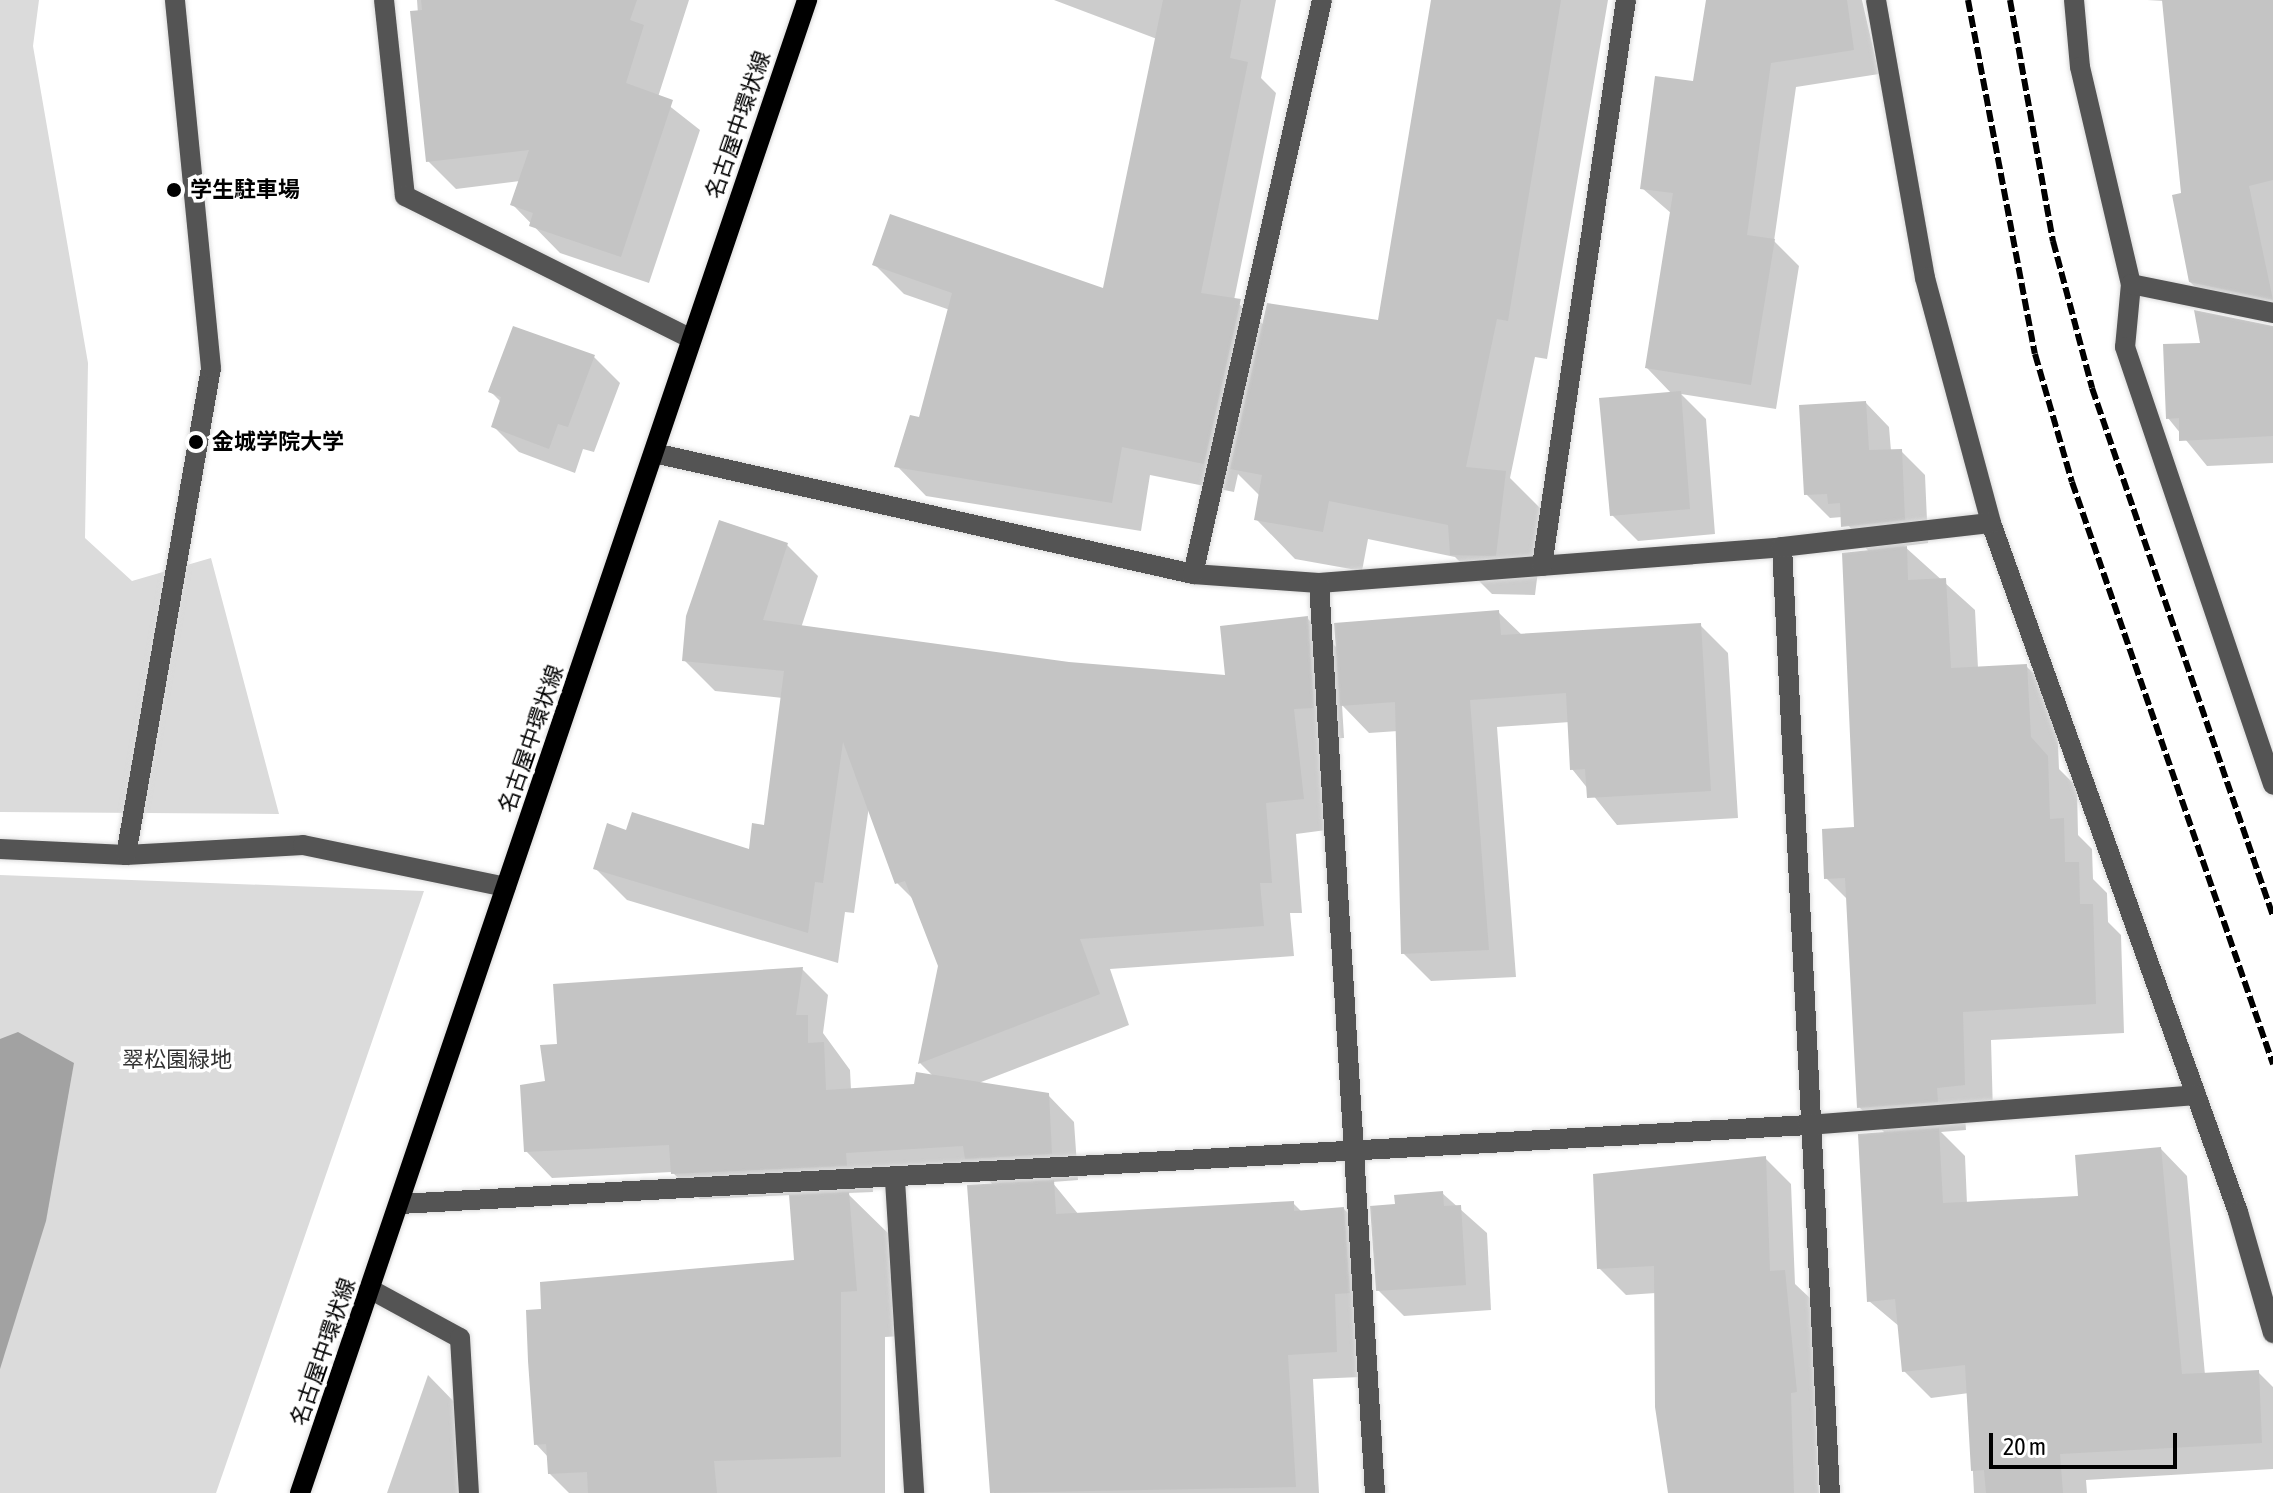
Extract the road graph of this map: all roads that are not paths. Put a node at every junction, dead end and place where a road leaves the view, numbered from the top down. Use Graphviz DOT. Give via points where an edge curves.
graph roads {
  1 [pos="175,0"];
  2 [pos="384,0"];
  3 [pos="807,0"];
  4 [pos="1322,0"];
  5 [pos="1626,0"];
  6 [pos="1876,0"];
  7 [pos="2074,0"];
  8 [pos="2131,284"];
  9 [pos="2273,313"];
  10 [pos="690,338"];
  11 [pos="654,453"];
  12 [pos="1991,523"];
  13 [pos="1782,547"];
  14 [pos="1542,566"];
  15 [pos="1193,574"];
  16 [pos="1319,583"];
  17 [pos="2273,785"];
  18 [pos="0,849"];
  19 [pos="126,855"];
  20 [pos="506,887"];
  21 [pos="2196,1095"];
  22 [pos="1808,1125"];
  23 [pos="1354,1152"];
  24 [pos="895,1180"];
  25 [pos="400,1204"];
  26 [pos="370,1289"];
  27 [pos="2273,1333"];
  28 [pos="300,1493"];
  29 [pos="469,1493"];
  30 [pos="914,1493"];
  31 [pos="1375,1493"];
  32 [pos="1830,1493"];
  1 -- 19 [label="street" via="211,368"];
  2 -- 10 [label="street" via="405,196"];
  3 -- 10 [label="main road, 名古屋中環状線"];
  4 -- 15 [label="street"];
  5 -- 14 [label="street"];
  6 -- 12 [label="street" via="1925,278"];
  7 -- 8 [label="street" via="2080,67"];
  8 -- 9 [label="street"];
  8 -- 17 [label="street" via="2125,347"];
  10 -- 11 [label="main road, 名古屋中環状線"];
  11 -- 15 [label="street"];
  11 -- 20 [label="main road, 名古屋中環状線"];
  12 -- 13 [label="street"];
  12 -- 21 [label="street"];
  13 -- 14 [label="street"];
  13 -- 22 [label="street"];
  14 -- 16 [label="street"];
  15 -- 16 [label="street"];
  16 -- 23 [label="street"];
  18 -- 19 [label="street"];
  19 -- 20 [label="street" via="303,845"];
  20 -- 25 [label="main road, 名古屋中環状線"];
  21 -- 22 [label="street"];
  21 -- 27 [label="street"];
  22 -- 23 [label="street"];
  22 -- 32 [label="street"];
  23 -- 24 [label="street"];
  23 -- 31 [label="street"];
  24 -- 25 [label="street"];
  24 -- 30 [label="street"];
  25 -- 26 [label="main road, 名古屋中環状線"];
  26 -- 28 [label="main road, 名古屋中環状線"];
  26 -- 29 [label="street" via="460,1338"];
}
